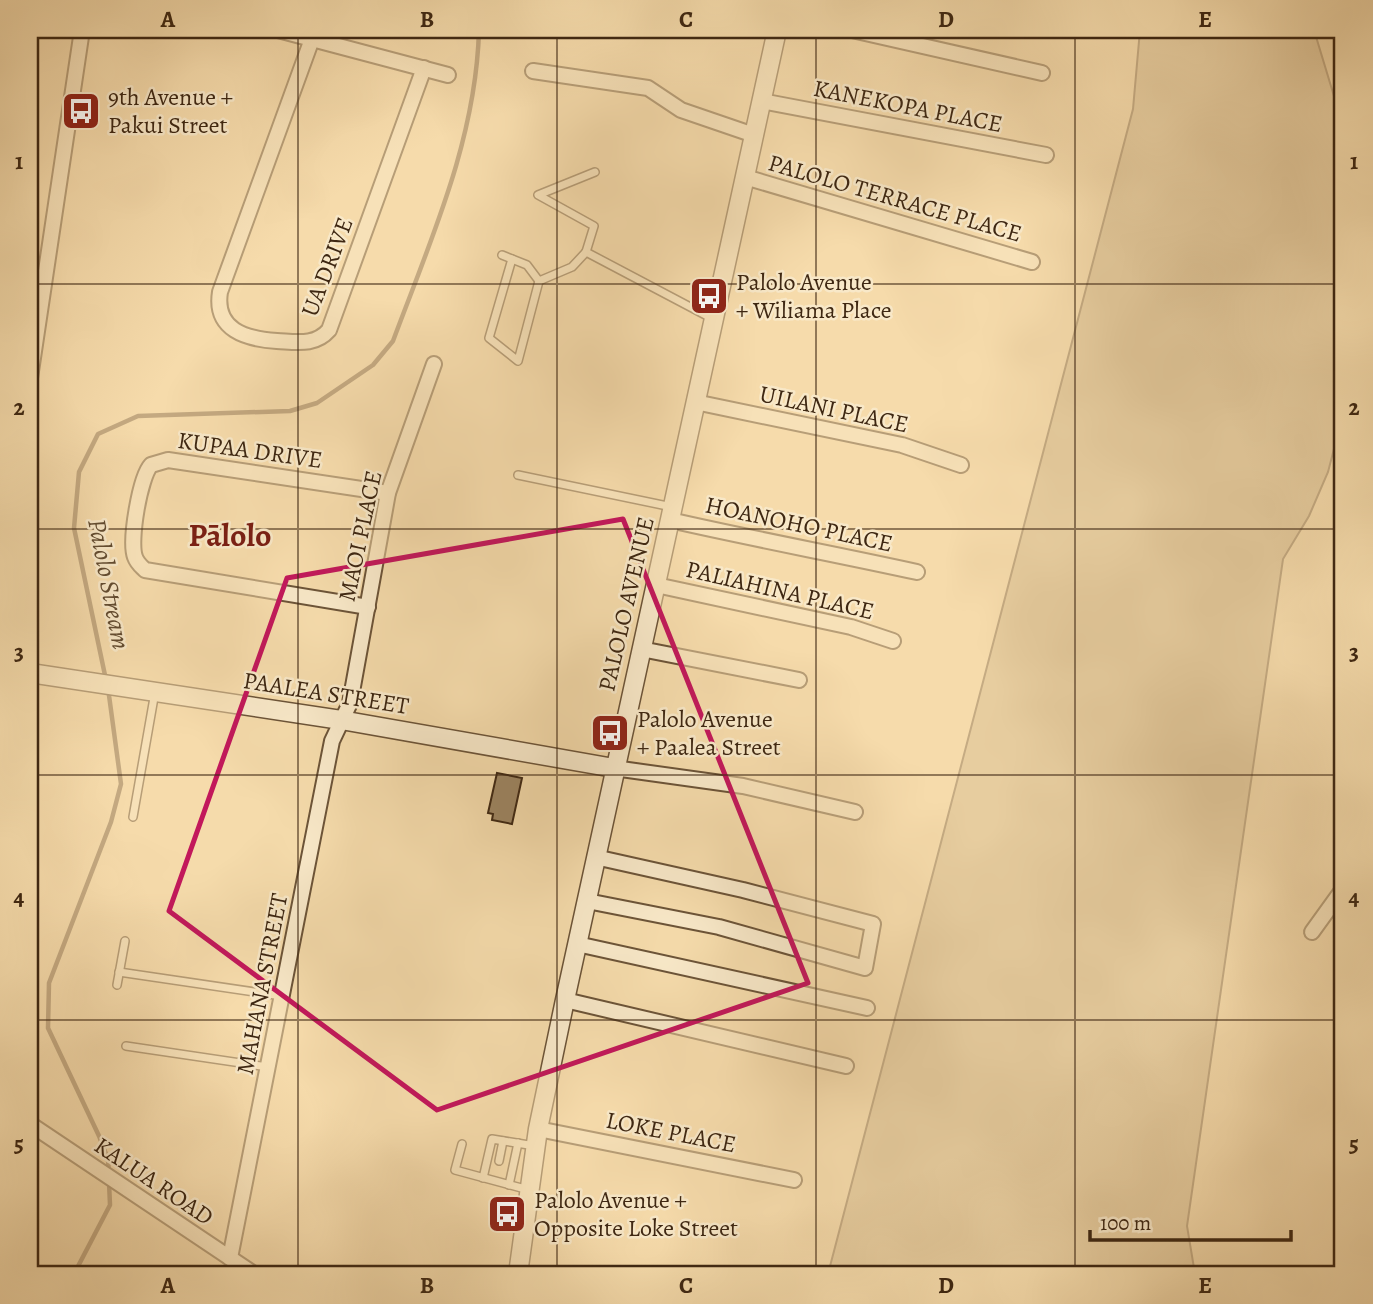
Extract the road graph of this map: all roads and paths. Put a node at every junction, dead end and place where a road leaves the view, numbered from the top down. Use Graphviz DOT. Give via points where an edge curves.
graph roads {
  1 [pos="82,30"];
  2 [pos="278,30"];
  3 [pos="777,30"];
  4 [pos="852,30"];
  5 [pos="312,39"];
  6 [pos="424,68"];
  7 [pos="533,71"];
  8 [pos="1042,73"];
  9 [pos="448,75"];
  10 [pos="761,101"];
  11 [pos="754,135"];
  12 [pos="1046,155"];
  13 [pos="595,172"];
  14 [pos="745,177"];
  15 [pos="586,252"];
  16 [pos="502,255"];
  17 [pos="512,259"];
  18 [pos="1032,262"];
  19 [pos="539,281"];
  20 [pos="713,319"];
  21 [pos="434,364"];
  22 [pos="30,378"];
  23 [pos="695,402"];
  24 [pos="961,465"];
  25 [pos="518,475"];
  26 [pos="388,493"];
  27 [pos="672,513"];
  28 [pos="917,572"];
  29 [pos="656,585"];
  30 [pos="368,607"];
  31 [pos="893,641"];
  32 [pos="641,649"];
  33 [pos="30,673"];
  34 [pos="799,680"];
  35 [pos="155,691"];
  36 [pos="341,720"];
  37 [pos="614,768"];
  38 [pos="855,812"];
  39 [pos="133,817"];
  40 [pos="595,857"];
  41 [pos="1343,889"];
  42 [pos="587,901"];
  43 [pos="1312,932"];
  44 [pos="125,941"];
  45 [pos="577,944"];
  46 [pos="119,972"];
  47 [pos="117,985"];
  48 [pos="283,996"];
  49 [pos="565,1000"];
  50 [pos="867,1008"];
  51 [pos="126,1045"];
  52 [pos="846,1066"];
  53 [pos="269,1067"];
  54 [pos="30,1124"];
  55 [pos="537,1138"];
  56 [pos="503,1141"];
  57 [pos="518,1143"];
  58 [pos="462,1144"];
  59 [pos="1343,1145"];
  60 [pos="499,1161"];
  61 [pos="1343,1169"];
  62 [pos="483,1178"];
  63 [pos="794,1180"];
  64 [pos="509,1185"];
  65 [pos="530,1190"];
  66 [pos="230,1258"];
  67 [pos="254,1274"];
  68 [pos="518,1274"];
  1 -- 22 [label="street"];
  2 -- 5 [label="street"];
  3 -- 10 [label="street, PALOLO AVENUE"];
  4 -- 8 [label="street"];
  5 -- 6 [label="street"];
  5 -- 6 [label="street, UA DRIVE" via="220,292 221,316 232,330 251,340 313,341 329,330"];
  6 -- 9 [label="street"];
  7 -- 11 [label="street" via="648,88 681,110"];
  10 -- 11 [label="street, PALOLO AVENUE"];
  10 -- 12 [label="street, KANEKOPA PLACE"];
  11 -- 14 [label="street, PALOLO AVENUE"];
  13 -- 15 [label="lane" via="538,195 594,226"];
  14 -- 18 [label="street, PALOLO TERRACE PLACE"];
  14 -- 20 [label="street, PALOLO AVENUE"];
  15 -- 19 [label="lane" via="572,267"];
  15 -- 20 [label="lane"];
  16 -- 17 [label="lane"];
  17 -- 19 [label="lane" via="527,265"];
  17 -- 19 [label="lane" via="489,338 518,361"];
  20 -- 23 [label="street, PALOLO AVENUE"];
  21 -- 26 [label="street, MAOI PLACE"];
  23 -- 24 [label="street, UILANI PLACE" via="902,445"];
  23 -- 27 [label="street, PALOLO AVENUE"];
  25 -- 27 [label="lane"];
  26 -- 30 [label="street, MAOI PLACE"];
  26 -- 30 [label="street, KUPAA DRIVE" via="168,460 151,465 142,480 133,549 145,570"];
  27 -- 28 [label="street, HOANOHO PLACE" via="794,549"];
  27 -- 29 [label="street, PALOLO AVENUE"];
  29 -- 31 [label="street, PALIAHINA PLACE" via="851,627"];
  29 -- 32 [label="street, PALOLO AVENUE"];
  30 -- 36 [label="street, MAOI PLACE" via="350,703"];
  32 -- 34 [label="street"];
  32 -- 37 [label="street, PALOLO AVENUE"];
  33 -- 35 [label="street, PAALEA STREET"];
  35 -- 36 [label="street, PAALEA STREET"];
  35 -- 39 [label="lane"];
  36 -- 37 [label="street, PAALEA STREET"];
  36 -- 48 [label="street, MAHANA STREET" via="332,741"];
  37 -- 38 [label="street" via="743,786"];
  37 -- 40 [label="street, PALOLO AVENUE"];
  40 -- 42 [label="street, PALOLO AVENUE"];
  40 -- 42 [label="street" via="873,924 865,968 719,927"];
  41 -- 43 [label="street"];
  42 -- 45 [label="street, PALOLO AVENUE"];
  44 -- 46 [label="lane"];
  45 -- 49 [label="street, PALOLO AVENUE"];
  45 -- 50 [label="street"];
  46 -- 47 [label="lane"];
  46 -- 48 [label="lane"];
  48 -- 53 [label="street, MAHANA STREET"];
  49 -- 52 [label="street"];
  49 -- 55 [label="street, PALOLO AVENUE"];
  51 -- 53 [label="lane"];
  53 -- 66 [label="street, MAHANA STREET"];
  54 -- 66 [label="street, KALUA ROAD"];
  55 -- 57 [label="lane"];
  55 -- 63 [label="street, LOKE PLACE"];
  55 -- 65 [label="street, PALOLO AVENUE"];
  56 -- 57 [label="lane"];
  56 -- 60 [label="lane"];
  56 -- 62 [label="lane" via="492,1139"];
  57 -- 64 [label="lane"];
  58 -- 62 [label="lane" via="455,1170"];
  59 -- 61 [label="street"];
  62 -- 64 [label="lane"];
  64 -- 65 [label="lane"];
  65 -- 68 [label="street, PALOLO AVENUE"];
  66 -- 67 [label="street, KALUA ROAD"];
}
